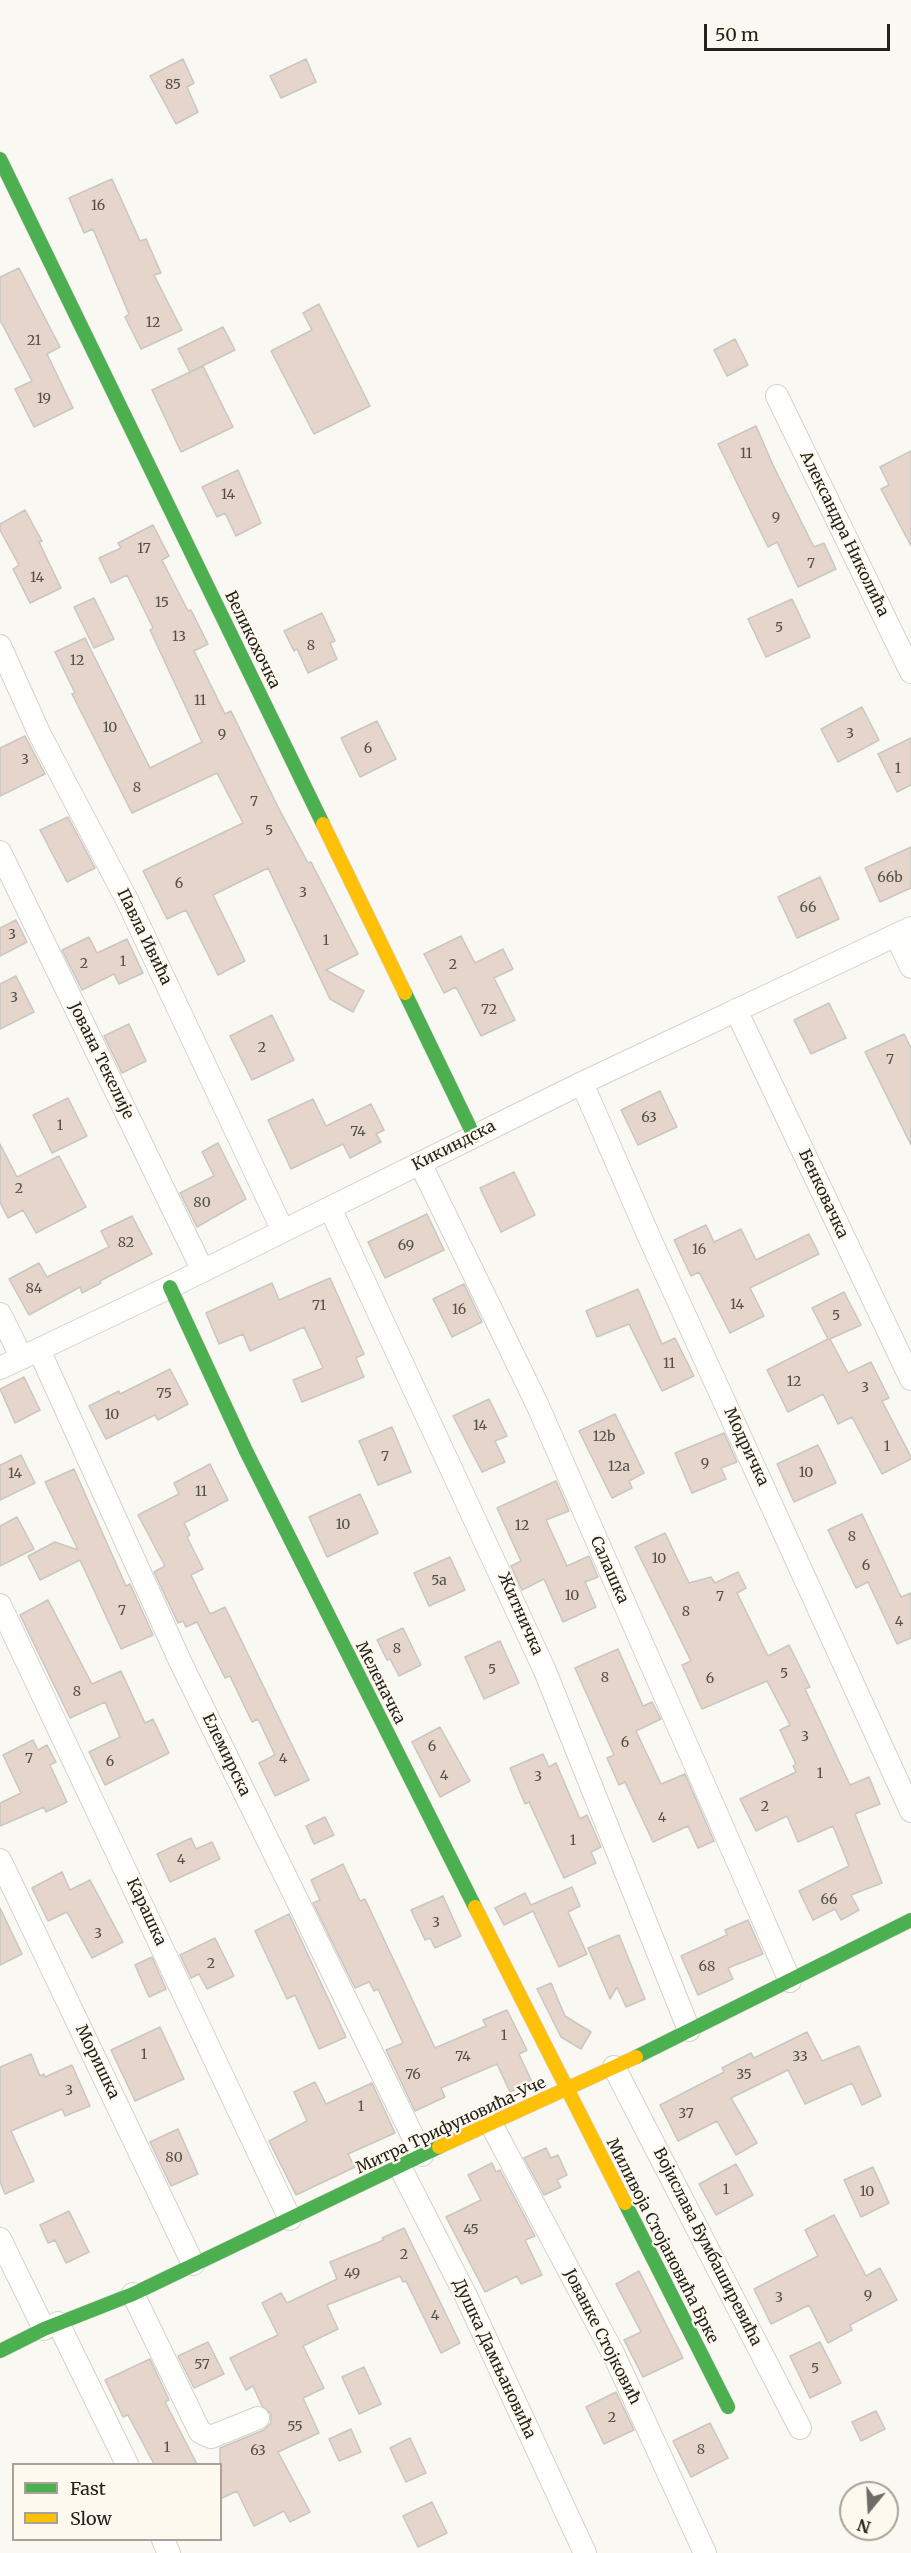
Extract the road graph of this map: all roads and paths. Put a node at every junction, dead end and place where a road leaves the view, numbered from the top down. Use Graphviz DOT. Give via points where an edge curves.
graph roads {
  1 [pos="0,159"];
  2 [pos="777,396"];
  3 [pos="0,646"];
  4 [pos="911,672"];
  5 [pos="0,852"];
  6 [pos="904,932"];
  7 [pos="911,967"];
  8 [pos="736,1010"];
  9 [pos="582,1083"];
  10 [pos="474,1136"];
  11 [pos="420,1163"];
  12 [pos="330,1208"];
  13 [pos="283,1231"];
  14 [pos="203,1271"];
  15 [pos="170,1287"];
  16 [pos="0,1314"];
  17 [pos="30,1354"];
  18 [pos="0,1368"];
  19 [pos="911,1379"];
  20 [pos="0,1605"];
  21 [pos="911,1811"];
  22 [pos="0,1860"];
  23 [pos="911,1920"];
  24 [pos="790,1981"];
  25 [pos="689,2030"];
  26 [pos="614,2067"];
  27 [pos="568,2090"];
  28 [pos="491,2124"];
  29 [pos="422,2155"];
  30 [pos="400,2167"];
  31 [pos="290,2219"];
  32 [pos="0,2239"];
  33 [pos="193,2264"];
  34 [pos="133,2294"];
  35 [pos="51,2326"];
  36 [pos="0,2352"];
  37 [pos="728,2407"];
  38 [pos="258,2418"];
  39 [pos="800,2428"];
  40 [pos="126,2463"];
  41 [pos="585,2553"];
  42 [pos="705,2553"];
  1 -- 10 [label="street, Великохочка"];
  2 -- 4 [label="street, Александра Николића"];
  3 -- 13 [label="street, Павла Ивића" via="40,735 127,900"];
  5 -- 14 [label="street, Јована Текелије"];
  6 -- 7 [label="street"];
  6 -- 8 [label="street, Кикиндска"];
  8 -- 9 [label="street, Кикиндска"];
  8 -- 19 [label="street, Бенковачка"];
  9 -- 10 [label="street, Кикиндска"];
  9 -- 21 [label="street, Модричка"];
  10 -- 11 [label="street, Кикиндска"];
  11 -- 12 [label="street, Кикиндска"];
  11 -- 24 [label="street, Салашка" via="537,1404"];
  12 -- 13 [label="street, Кикиндска"];
  12 -- 25 [label="street, Житничка" via="545,1671"];
  13 -- 14 [label="street, Кикиндска"];
  14 -- 15 [label="street, Кикиндска"];
  15 -- 17 [label="street, Кикиндска"];
  15 -- 27 [label="street, Меленачка" via="246,1451"];
  16 -- 17 [label="street, Елемирска"];
  17 -- 18 [label="street, Кикиндска"];
  17 -- 29 [label="street, Елемирска"];
  20 -- 31 [label="street, Карашка"];
  22 -- 33 [label="street, Моришка"];
  23 -- 24 [label="street, Митра Трифуновића-Уче"];
  24 -- 25 [label="street, Митра Трифуновића-Уче"];
  25 -- 26 [label="street, Митра Трифуновића-Уче"];
  26 -- 27 [label="street, Митра Трифуновића-Уче"];
  26 -- 39 [label="street, Војислава Бумбаширевића"];
  27 -- 28 [label="street, Митра Трифуновића-Уче"];
  27 -- 37 [label="street, Миливоја Стојановића Брке"];
  28 -- 29 [label="street, Митра Трифуновића-Уче"];
  28 -- 42 [label="street, Јованке Стојковић" via="614,2355"];
  29 -- 30 [label="street, Митра Трифуновића-Уче"];
  30 -- 31 [label="street, Митра Трифуновића-Уче"];
  30 -- 41 [label="street, Душка Дамњановића" via="467,2298"];
  31 -- 33 [label="street, Митра Трифуновића-Уче"];
  32 -- 35 [label="street"];
  33 -- 34 [label="street, Митра Трифуновића-Уче"];
  34 -- 35 [label="street, Митра Трифуновића-Уче"];
  34 -- 38 [label="street" via="200,2432 212,2437"];
  35 -- 36 [label="street, Митра Трифуновића-Уче"];
  35 -- 40 [label="street"];
}
